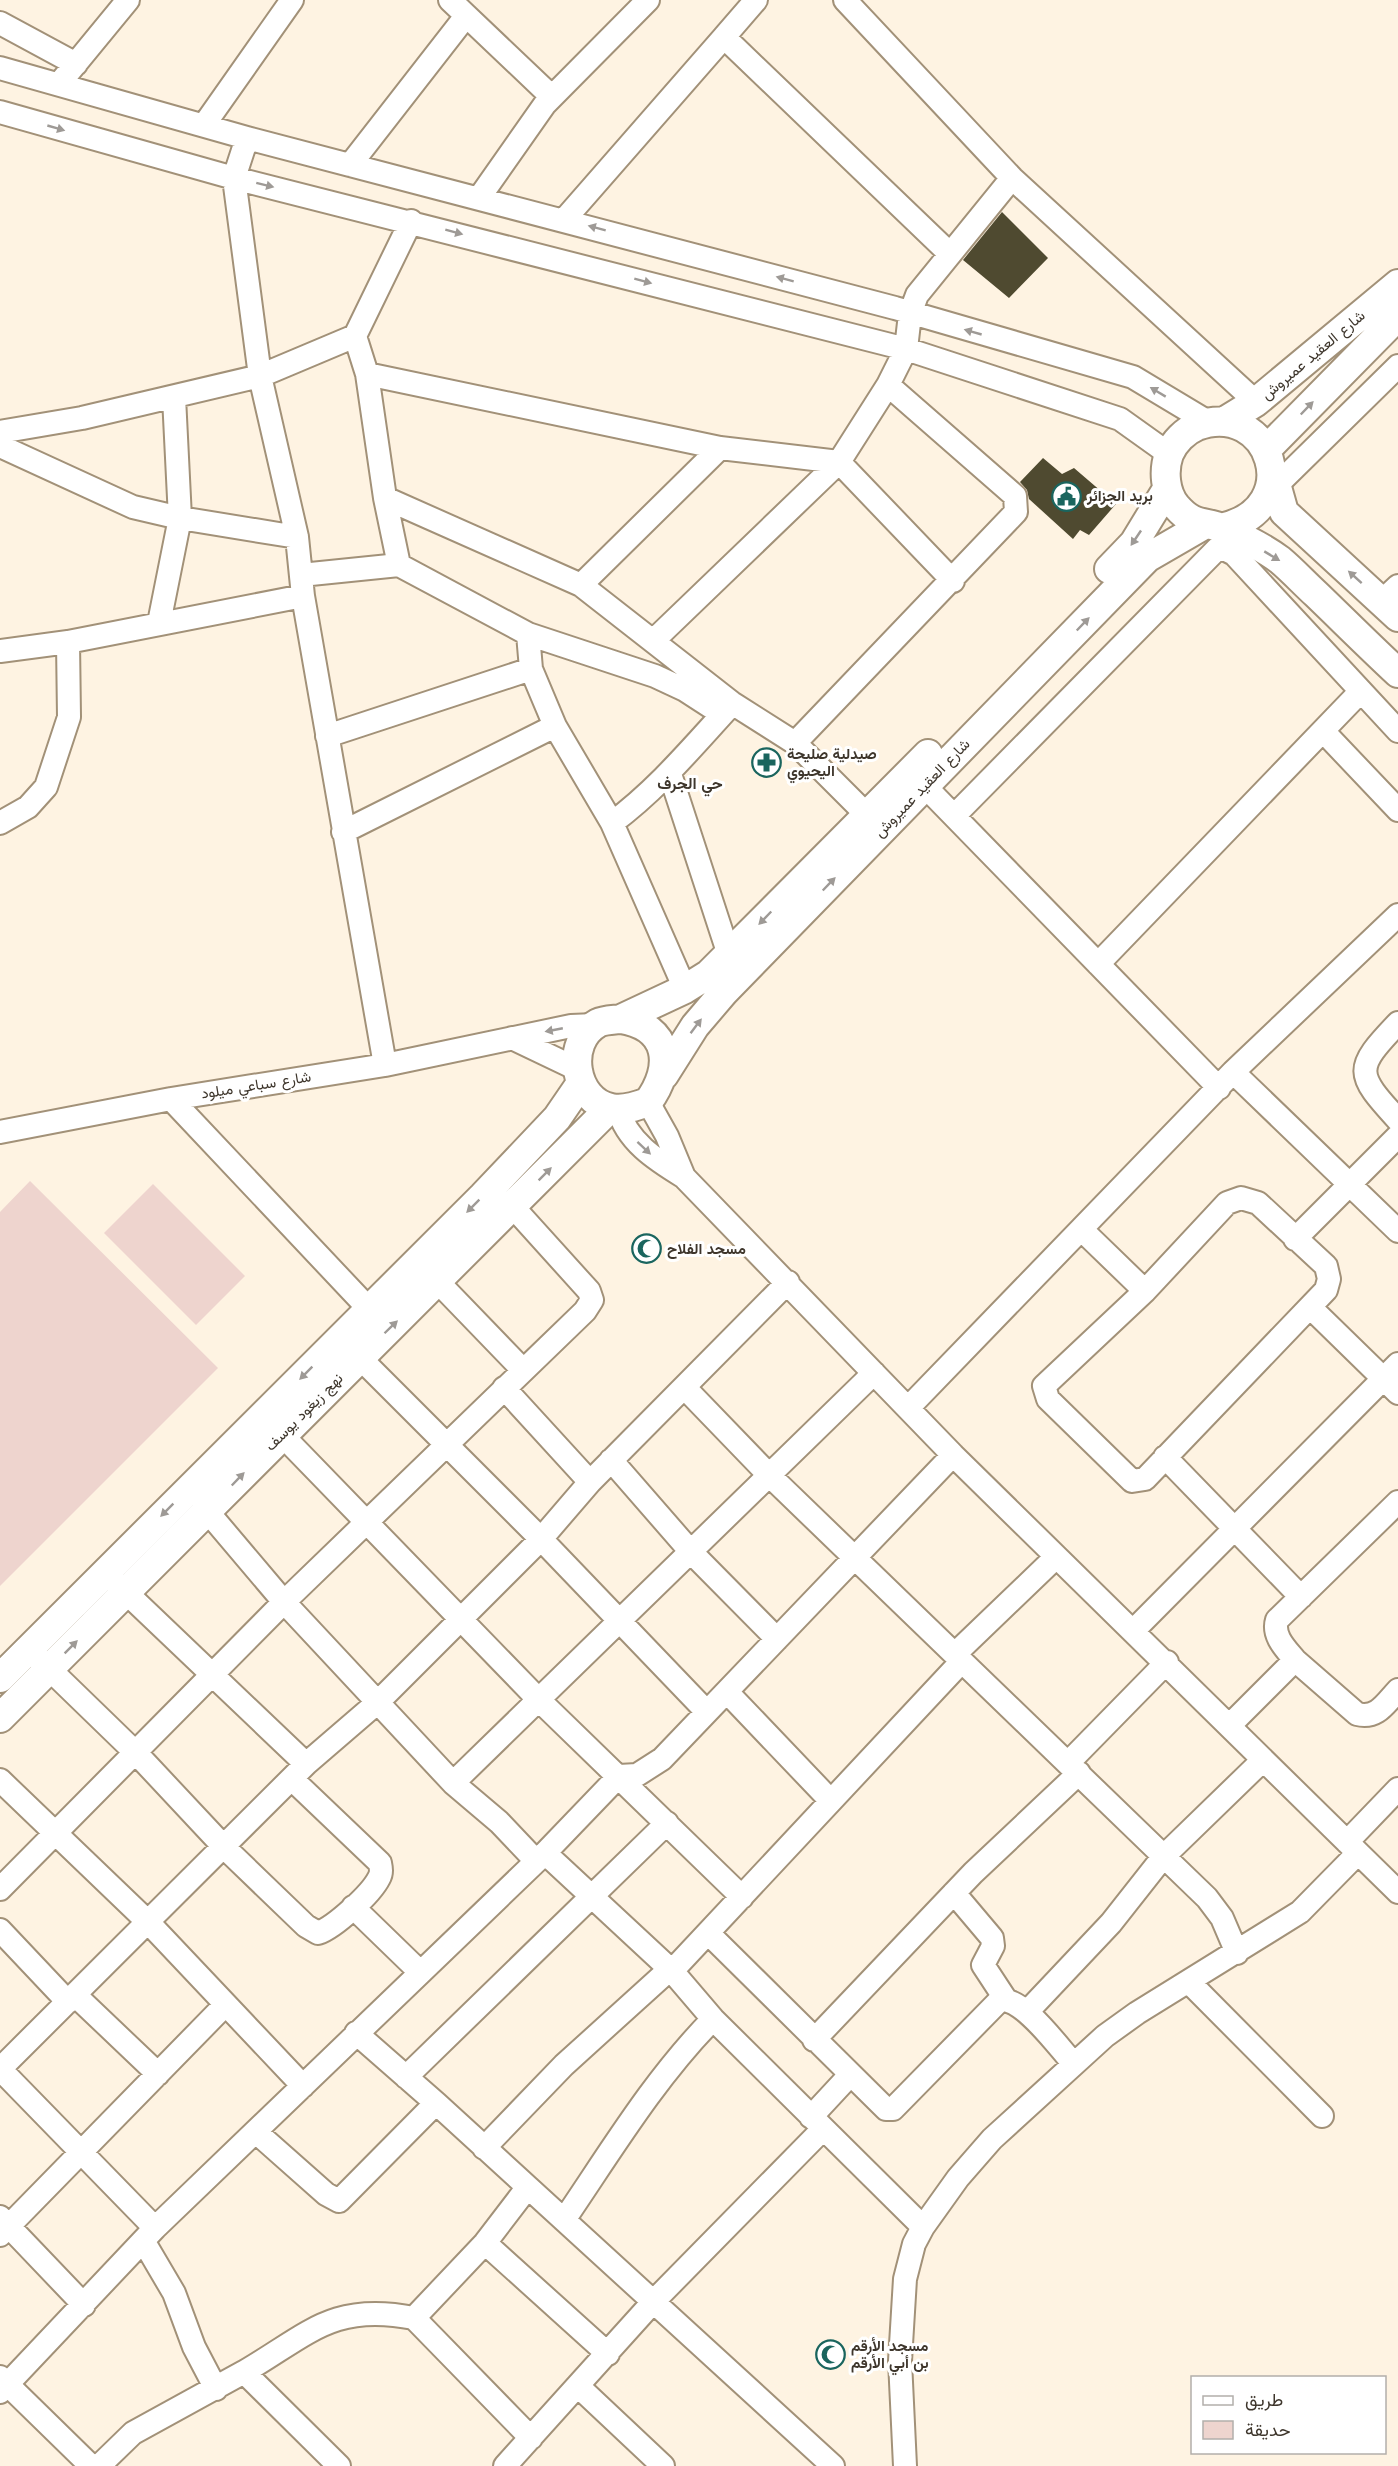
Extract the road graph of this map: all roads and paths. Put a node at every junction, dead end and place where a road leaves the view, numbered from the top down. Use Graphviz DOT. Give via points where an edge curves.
graph roads {
  1 [pos="128,0"];
  2 [pos="292,0"];
  3 [pos="450,0"];
  4 [pos="648,0"];
  5 [pos="756,0"];
  6 [pos="845,0"];
  7 [pos="466,16"];
  8 [pos="0,23"];
  9 [pos="724,37"];
  10 [pos="76,64"];
  11 [pos="0,68"];
  12 [pos="59,84"];
  13 [pos="552,97"];
  14 [pos="0,112"];
  15 [pos="204,125"];
  16 [pos="247,138"];
  17 [pos="350,165"];
  18 [pos="234,178"];
  19 [pos="1012,178"];
  20 [pos="479,198"];
  21 [pos="564,219"];
  22 [pos="411,221"];
  23 [pos="949,252"];
  24 [pos="1398,284"];
  25 [pos="910,314"];
  26 [pos="1398,316"];
  27 [pos="355,336"];
  28 [pos="906,349"];
  29 [pos="1398,366"];
  30 [pos="367,374"];
  31 [pos="260,376"];
  32 [pos="888,385"];
  33 [pos="174,398"];
  34 [pos="1256,402"];
  35 [pos="1216,422"];
  36 [pos="0,432"];
  37 [pos="0,446"];
  38 [pos="720,448"];
  39 [pos="1169,454"];
  40 [pos="839,462"];
  41 [pos="1271,467"];
  42 [pos="1167,489"];
  43 [pos="385,498"];
  44 [pos="180,518"];
  45 [pos="1212,526"];
  46 [pos="297,537"];
  47 [pos="399,565"];
  48 [pos="953,581"];
  49 [pos="302,585"];
  50 [pos="581,585"];
  51 [pos="1393,602"];
  52 [pos="159,623"];
  53 [pos="528,634"];
  54 [pos="653,640"];
  55 [pos="68,642"];
  56 [pos="0,651"];
  57 [pos="531,669"];
  58 [pos="1398,673"];
  59 [pos="1361,691"];
  60 [pos="727,709"];
  61 [pos="555,726"];
  62 [pos="1323,731"];
  63 [pos="1398,731"];
  64 [pos="327,736"];
  65 [pos="795,743"];
  66 [pos="670,774"];
  67 [pos="917,778"];
  68 [pos="1398,810"];
  69 [pos="867,815"];
  70 [pos="954,816"];
  71 [pos="0,823"];
  72 [pos="612,823"];
  73 [pos="344,832"];
  74 [pos="1398,915"];
  75 [pos="729,955"];
  76 [pos="1098,964"];
  77 [pos="685,989"];
  78 [pos="608,1022"];
  79 [pos="1398,1023"];
  80 [pos="512,1038"];
  81 [pos="385,1065"];
  82 [pos="664,1075"];
  83 [pos="579,1076"];
  84 [pos="1226,1080"];
  85 [pos="171,1099"];
  86 [pos="648,1102"];
  87 [pos="614,1108"];
  88 [pos="1398,1120"];
  89 [pos="0,1132"];
  90 [pos="1398,1136"];
  91 [pos="684,1177"];
  92 [pos="1351,1184"];
  93 [pos="513,1207"];
  94 [pos="1082,1230"];
  95 [pos="1398,1231"];
  96 [pos="1295,1239"];
  97 [pos="438,1282"];
  98 [pos="789,1282"];
  99 [pos="1145,1291"];
  100 [pos="1310,1307"];
  101 [pos="369,1309"];
  102 [pos="350,1347"];
  103 [pos="522,1370"];
  104 [pos="874,1373"];
  105 [pos="1393,1379"];
  106 [pos="504,1388"];
  107 [pos="685,1388"];
  108 [pos="909,1407"];
  109 [pos="282,1435"];
  110 [pos="447,1446"];
  111 [pos="954,1455"];
  112 [pos="1165,1457"];
  113 [pos="611,1460"];
  114 [pos="769,1475"];
  115 [pos="590,1482"];
  116 [pos="1398,1502"];
  117 [pos="207,1511"];
  118 [pos="368,1521"];
  119 [pos="1236,1527"];
  120 [pos="541,1539"];
  121 [pos="692,1553"];
  122 [pos="1056,1557"];
  123 [pos="856,1558"];
  124 [pos="104,1572"];
  125 [pos="126,1592"];
  126 [pos="1301,1597"];
  127 [pos="284,1602"];
  128 [pos="460,1619"];
  129 [pos="619,1621"];
  130 [pos="1134,1630"];
  131 [pos="777,1639"];
  132 [pos="27,1650"];
  133 [pos="958,1658"];
  134 [pos="1295,1660"];
  135 [pos="1167,1662"];
  136 [pos="50,1668"];
  137 [pos="214,1674"];
  138 [pos="0,1678"];
  139 [pos="1398,1690"];
  140 [pos="727,1692"];
  141 [pos="540,1701"];
  142 [pos="378,1702"];
  143 [pos="706,1711"];
  144 [pos="0,1718"];
  145 [pos="1230,1725"];
  146 [pos="137,1754"];
  147 [pos="1263,1760"];
  148 [pos="1074,1768"];
  149 [pos="300,1772"];
  150 [pos="619,1776"];
  151 [pos="0,1780"];
  152 [pos="453,1783"];
  153 [pos="1398,1790"];
  154 [pos="830,1800"];
  155 [pos="667,1823"];
  156 [pos="54,1833"];
  157 [pos="225,1848"];
  158 [pos="1353,1848"];
  159 [pos="541,1857"];
  160 [pos="1162,1857"];
  161 [pos="0,1889"];
  162 [pos="1398,1892"];
  163 [pos="954,1893"];
  164 [pos="592,1897"];
  165 [pos="742,1897"];
  166 [pos="354,1907"];
  167 [pos="148,1922"];
  168 [pos="0,1930"];
  169 [pos="708,1933"];
  170 [pos="1237,1953"];
  171 [pos="671,1970"];
  172 [pos="420,1972"];
  173 [pos="1189,1982"];
  174 [pos="72,1998"];
  175 [pos="1006,2000"];
  176 [pos="225,2005"];
  177 [pos="1027,2012"];
  178 [pos="713,2019"];
  179 [pos="356,2033"];
  180 [pos="814,2040"];
  181 [pos="1074,2064"];
  182 [pos="0,2069"];
  183 [pos="158,2074"];
  184 [pos="850,2075"];
  185 [pos="406,2077"];
  186 [pos="303,2086"];
  187 [pos="436,2103"];
  188 [pos="1322,2116"];
  189 [pos="817,2123"];
  190 [pos="256,2132"];
  191 [pos="484,2148"];
  192 [pos="81,2152"];
  193 [pos="527,2188"];
  194 [pos="564,2220"];
  195 [pos="3,2226"];
  196 [pos="923,2227"];
  197 [pos="150,2235"];
  198 [pos="485,2243"];
  199 [pos="653,2302"];
  200 [pos="84,2305"];
  201 [pos="414,2318"];
  202 [pos="608,2354"];
  203 [pos="244,2372"];
  204 [pos="2,2385"];
  205 [pos="579,2387"];
  206 [pos="216,2389"];
  207 [pos="531,2438"];
  208 [pos="507,2465"];
  209 [pos="91,2466"];
  210 [pos="99,2466"];
  211 [pos="339,2466"];
  212 [pos="663,2466"];
  213 [pos="832,2466"];
  214 [pos="905,2466"];
  1 -- 10 [label="street"];
  2 -- 15 [label="street"];
  3 -- 7 [label="street"];
  4 -- 13 [label="street"];
  5 -- 9 [label="street"];
  6 -- 19 [label="street"];
  7 -- 13 [label="street"];
  7 -- 17 [label="street"];
  8 -- 10 [label="street"];
  9 -- 21 [label="street"];
  9 -- 23 [label="street"];
  10 -- 12 [label="street"];
  11 -- 12 [label="street"];
  12 -- 15 [label="street"];
  13 -- 20 [label="street"];
  14 -- 18 [label="street, one-way"];
  15 -- 16 [label="street"];
  16 -- 17 [label="street"];
  16 -- 18 [label="street"];
  17 -- 20 [label="street"];
  18 -- 22 [label="street, one-way"];
  18 -- 31 [label="street"];
  19 -- 23 [label="street"];
  19 -- 34 [label="street"];
  20 -- 21 [label="street"];
  25 -- 21 [label="street, one-way"];
  22 -- 27 [label="street"];
  22 -- 28 [label="street, one-way"];
  23 -- 25 [label="street" via="917,295"];
  24 -- 34 [label="main road, شارع العقيد عميروش"];
  25 -- 28 [label="street"];
  35 -- 25 [label="street, one-way" via="1133,377"];
  41 -- 26 [label="main road, شارع العقيد عميروش, one-way"];
  27 -- 30 [label="street"];
  27 -- 31 [label="street"];
  28 -- 32 [label="street"];
  28 -- 39 [label="street" via="1120,419"];
  29 -- 41 [label="street"];
  30 -- 38 [label="street"];
  30 -- 43 [label="street"];
  31 -- 33 [label="street"];
  31 -- 46 [label="street"];
  32 -- 40 [label="street"];
  32 -- 48 [label="street" via="1015,496 1016,512 1011,519"];
  33 -- 36 [label="street"];
  33 -- 44 [label="street"];
  34 -- 35 [label="main road, شارع العقيد عميروش"];
  35 -- 39 [label="main road" via="1192,428 1178,439"];
  35 -- 41 [label="main road" via="1249,431"];
  37 -- 44 [label="street" via="133,507"];
  38 -- 40 [label="street"];
  38 -- 50 [label="street"];
  39 -- 42 [label="main road" via="1165,471"];
  40 -- 48 [label="street"];
  40 -- 54 [label="street"];
  41 -- 45 [label="main road" via="1265,501 1246,519"];
  51 -- 41 [label="main road, one-way" via="1284,512"];
  42 -- 45 [label="main road" via="1175,505 1188,517"];
  42 -- 67 [label="main road, شارع العقيد عميروش, one-way" via="1134,543"];
  43 -- 47 [label="street"];
  43 -- 50 [label="street"];
  44 -- 46 [label="street"];
  44 -- 52 [label="street"];
  45 -- 58 [label="main road, one-way" via="1279,559"];
  67 -- 45 [label="main road, شارع العقيد عميروش, one-way" via="1147,558"];
  46 -- 49 [label="street"];
  47 -- 49 [label="street"];
  47 -- 53 [label="street"];
  48 -- 65 [label="street"];
  49 -- 52 [label="street"];
  49 -- 64 [label="street"];
  50 -- 54 [label="street"];
  52 -- 55 [label="street"];
  53 -- 57 [label="street"];
  53 -- 60 [label="street" via="655,676"];
  54 -- 60 [label="street"];
  55 -- 56 [label="street"];
  55 -- 71 [label="street" via="69,717 50,776 28,807"];
  57 -- 61 [label="street"];
  57 -- 64 [label="street"];
  59 -- 62 [label="street"];
  59 -- 63 [label="street"];
  59 -- 70 [label="street" via="1234,554 1217,549"];
  60 -- 65 [label="street"];
  60 -- 66 [label="street"];
  61 -- 72 [label="street"];
  61 -- 73 [label="street"];
  62 -- 68 [label="street"];
  62 -- 76 [label="street"];
  64 -- 73 [label="street"];
  65 -- 69 [label="street"];
  66 -- 72 [label="street"];
  66 -- 75 [label="street"];
  67 -- 69 [label="main road, شارع العقيد عميروش"];
  67 -- 70 [label="street"];
  82 -- 67 [label="main road, شارع العقيد عميروش, one-way" via="694,1026"];
  69 -- 75 [label="main road, شارع العقيد عميروش, one-way"];
  70 -- 76 [label="street"];
  72 -- 77 [label="street"];
  73 -- 81 [label="street"];
  74 -- 84 [label="street"];
  75 -- 77 [label="main road, شارع العقيد عميروش"];
  76 -- 84 [label="street"];
  77 -- 78 [label="main road, شارع العقيد عميروش"];
  78 -- 80 [label="street, شارع سباعي ميلود, one-way"];
  78 -- 82 [label="main road" via="634,1022 656,1037 665,1061"];
  78 -- 83 [label="main road" via="580,1045"];
  79 -- 88 [label="street" via="1373,1049 1364,1076"];
  80 -- 81 [label="street, شارع سباعي ميلود"];
  80 -- 83 [label="street"];
  81 -- 85 [label="street, شارع سباعي ميلود"];
  82 -- 86 [label="main road"];
  83 -- 87 [label="main road" via="594,1100"];
  83 -- 101 [label="main road, نهج زيغود يوسف, one-way" via="557,1118"];
  84 -- 92 [label="street"];
  84 -- 94 [label="street"];
  85 -- 89 [label="street, شارع سباعي ميلود"];
  85 -- 101 [label="street"];
  86 -- 87 [label="main road"];
  86 -- 91 [label="street"];
  87 -- 91 [label="street, one-way" via="628,1132 662,1164"];
  93 -- 87 [label="main road, نهج زيغود يوسف, one-way"];
  90 -- 92 [label="street"];
  91 -- 98 [label="street"];
  92 -- 95 [label="street"];
  92 -- 96 [label="street"];
  93 -- 97 [label="main road, نهج زيغود يوسف"];
  93 -- 103 [label="street" via="584,1285 592,1300"];
  94 -- 99 [label="street"];
  94 -- 108 [label="street"];
  96 -- 99 [label="street" via="1258,1203 1234,1200"];
  96 -- 100 [label="street" via="1326,1266 1329,1274 1326,1290"];
  102 -- 97 [label="main road, نهج زيغود يوسف, one-way"];
  97 -- 103 [label="street"];
  98 -- 104 [label="street"];
  98 -- 107 [label="street"];
  99 -- 112 [label="street" via="1047,1381 1044,1392 1132,1481 1145,1479"];
  100 -- 105 [label="street"];
  100 -- 112 [label="street"];
  101 -- 102 [label="main road, نهج زيغود يوسف"];
  102 -- 109 [label="main road, نهج زيغود يوسف"];
  102 -- 110 [label="street"];
  102 -- 124 [label="main road, نهج زيغود يوسف, one-way"];
  103 -- 106 [label="street"];
  104 -- 108 [label="street"];
  104 -- 114 [label="street"];
  105 -- 119 [label="street"];
  106 -- 110 [label="street"];
  106 -- 115 [label="street"];
  107 -- 113 [label="street"];
  107 -- 114 [label="street"];
  108 -- 111 [label="street"];
  117 -- 109 [label="main road, نهج زيغود يوسف, one-way"];
  109 -- 118 [label="street"];
  110 -- 118 [label="street"];
  110 -- 120 [label="street"];
  111 -- 122 [label="street"];
  111 -- 123 [label="street"];
  112 -- 119 [label="street"];
  113 -- 115 [label="street"];
  113 -- 121 [label="street"];
  114 -- 121 [label="street"];
  114 -- 123 [label="street"];
  115 -- 120 [label="street"];
  116 -- 126 [label="street"];
  117 -- 125 [label="main road, نهج زيغود يوسف"];
  117 -- 127 [label="street"];
  118 -- 127 [label="street"];
  118 -- 128 [label="street"];
  119 -- 126 [label="street"];
  119 -- 130 [label="street"];
  120 -- 128 [label="street"];
  120 -- 129 [label="street"];
  121 -- 129 [label="street"];
  121 -- 131 [label="street"];
  122 -- 130 [label="street"];
  122 -- 133 [label="street"];
  123 -- 131 [label="street"];
  123 -- 133 [label="street"];
  124 -- 125 [label="street"];
  124 -- 132 [label="main road, نهج زيغود يوسف"];
  136 -- 125 [label="main road, نهج زيغود يوسف, one-way"];
  125 -- 137 [label="street"];
  126 -- 134 [label="street" via="1277,1620 1275,1627"];
  127 -- 137 [label="street"];
  127 -- 142 [label="street"];
  128 -- 141 [label="street"];
  128 -- 142 [label="street"];
  129 -- 141 [label="street"];
  129 -- 143 [label="street"];
  130 -- 135 [label="street"];
  131 -- 140 [label="street"];
  132 -- 136 [label="street"];
  132 -- 138 [label="main road, نهج زيغود يوسف"];
  133 -- 148 [label="street"];
  133 -- 154 [label="street"];
  134 -- 139 [label="street" via="1357,1714 1368,1717 1377,1713"];
  134 -- 145 [label="street"];
  135 -- 145 [label="street"];
  135 -- 148 [label="street"];
  136 -- 144 [label="main road, نهج زيغود يوسف"];
  136 -- 146 [label="street"];
  137 -- 146 [label="street"];
  137 -- 149 [label="street"];
  140 -- 143 [label="street"];
  140 -- 154 [label="street"];
  141 -- 150 [label="street"];
  141 -- 152 [label="street"];
  142 -- 149 [label="street"];
  142 -- 152 [label="street"];
  143 -- 150 [label="street" via="662,1759 637,1775"];
  145 -- 147 [label="street"];
  146 -- 156 [label="street"];
  146 -- 157 [label="street"];
  147 -- 158 [label="street"];
  147 -- 160 [label="street"];
  148 -- 160 [label="street"];
  148 -- 163 [label="street"];
  149 -- 157 [label="street"];
  149 -- 166 [label="street" via="380,1863 379,1878"];
  150 -- 155 [label="street"];
  150 -- 159 [label="street"];
  151 -- 156 [label="street"];
  152 -- 159 [label="street"];
  153 -- 158 [label="street"];
  154 -- 165 [label="street"];
  155 -- 164 [label="street"];
  155 -- 165 [label="street"];
  156 -- 161 [label="street"];
  156 -- 167 [label="street"];
  157 -- 166 [label="street" via="312,1932 325,1931"];
  157 -- 167 [label="street"];
  158 -- 162 [label="street"];
  158 -- 170 [label="street" via="1300,1912"];
  159 -- 164 [label="street"];
  159 -- 172 [label="street"];
  160 -- 170 [label="street" via="1207,1898 1222,1918"];
  160 -- 177 [label="street" via="1111,1923"];
  163 -- 175 [label="street" via="992,1938 993,1946 983,1965"];
  163 -- 180 [label="street"];
  164 -- 171 [label="street"];
  164 -- 185 [label="street"];
  165 -- 169 [label="street"];
  166 -- 172 [label="street"];
  167 -- 174 [label="street"];
  167 -- 176 [label="street"];
  168 -- 174 [label="street"];
  169 -- 171 [label="street"];
  169 -- 180 [label="street"];
  170 -- 173 [label="street"];
  171 -- 178 [label="street"];
  171 -- 191 [label="street" via="564,2065"];
  172 -- 179 [label="street"];
  173 -- 181 [label="street" via="1137,2013"];
  173 -- 188 [label="street"];
  174 -- 182 [label="street"];
  174 -- 183 [label="street"];
  175 -- 177 [label="street"];
  175 -- 184 [label="street" via="1000,2001 966,2033 894,2109 877,2103"];
  176 -- 183 [label="street"];
  176 -- 186 [label="street"];
  177 -- 181 [label="street"];
  178 -- 189 [label="street"];
  178 -- 194 [label="street" via="657,2083"];
  179 -- 185 [label="street"];
  179 -- 186 [label="street"];
  180 -- 184 [label="street"];
  181 -- 196 [label="street" via="992,2139"];
  182 -- 192 [label="street"];
  183 -- 192 [label="street"];
  184 -- 189 [label="street"];
  185 -- 187 [label="street"];
  186 -- 190 [label="street"];
  187 -- 190 [label="street" via="339,2201"];
  187 -- 191 [label="street"];
  189 -- 196 [label="street"];
  189 -- 199 [label="street"];
  190 -- 197 [label="street"];
  191 -- 193 [label="street"];
  192 -- 195 [label="street"];
  192 -- 197 [label="street"];
  193 -- 194 [label="street"];
  193 -- 198 [label="street"];
  194 -- 199 [label="street"];
  195 -- 200 [label="street"];
  196 -- 214 [label="street" via="905,2279 901,2319"];
  197 -- 200 [label="street"];
  197 -- 206 [label="street" via="194,2347"];
  198 -- 201 [label="street"];
  198 -- 202 [label="street"];
  199 -- 202 [label="street"];
  199 -- 213 [label="street"];
  200 -- 204 [label="street"];
  201 -- 203 [label="street" via="396,2314 348,2315 305,2333"];
  201 -- 207 [label="street"];
  202 -- 205 [label="street"];
  203 -- 206 [label="street"];
  203 -- 211 [label="street"];
  204 -- 209 [label="street"];
  205 -- 207 [label="street"];
  205 -- 212 [label="street"];
  206 -- 210 [label="street" via="133,2433"];
  207 -- 208 [label="street"];
}
